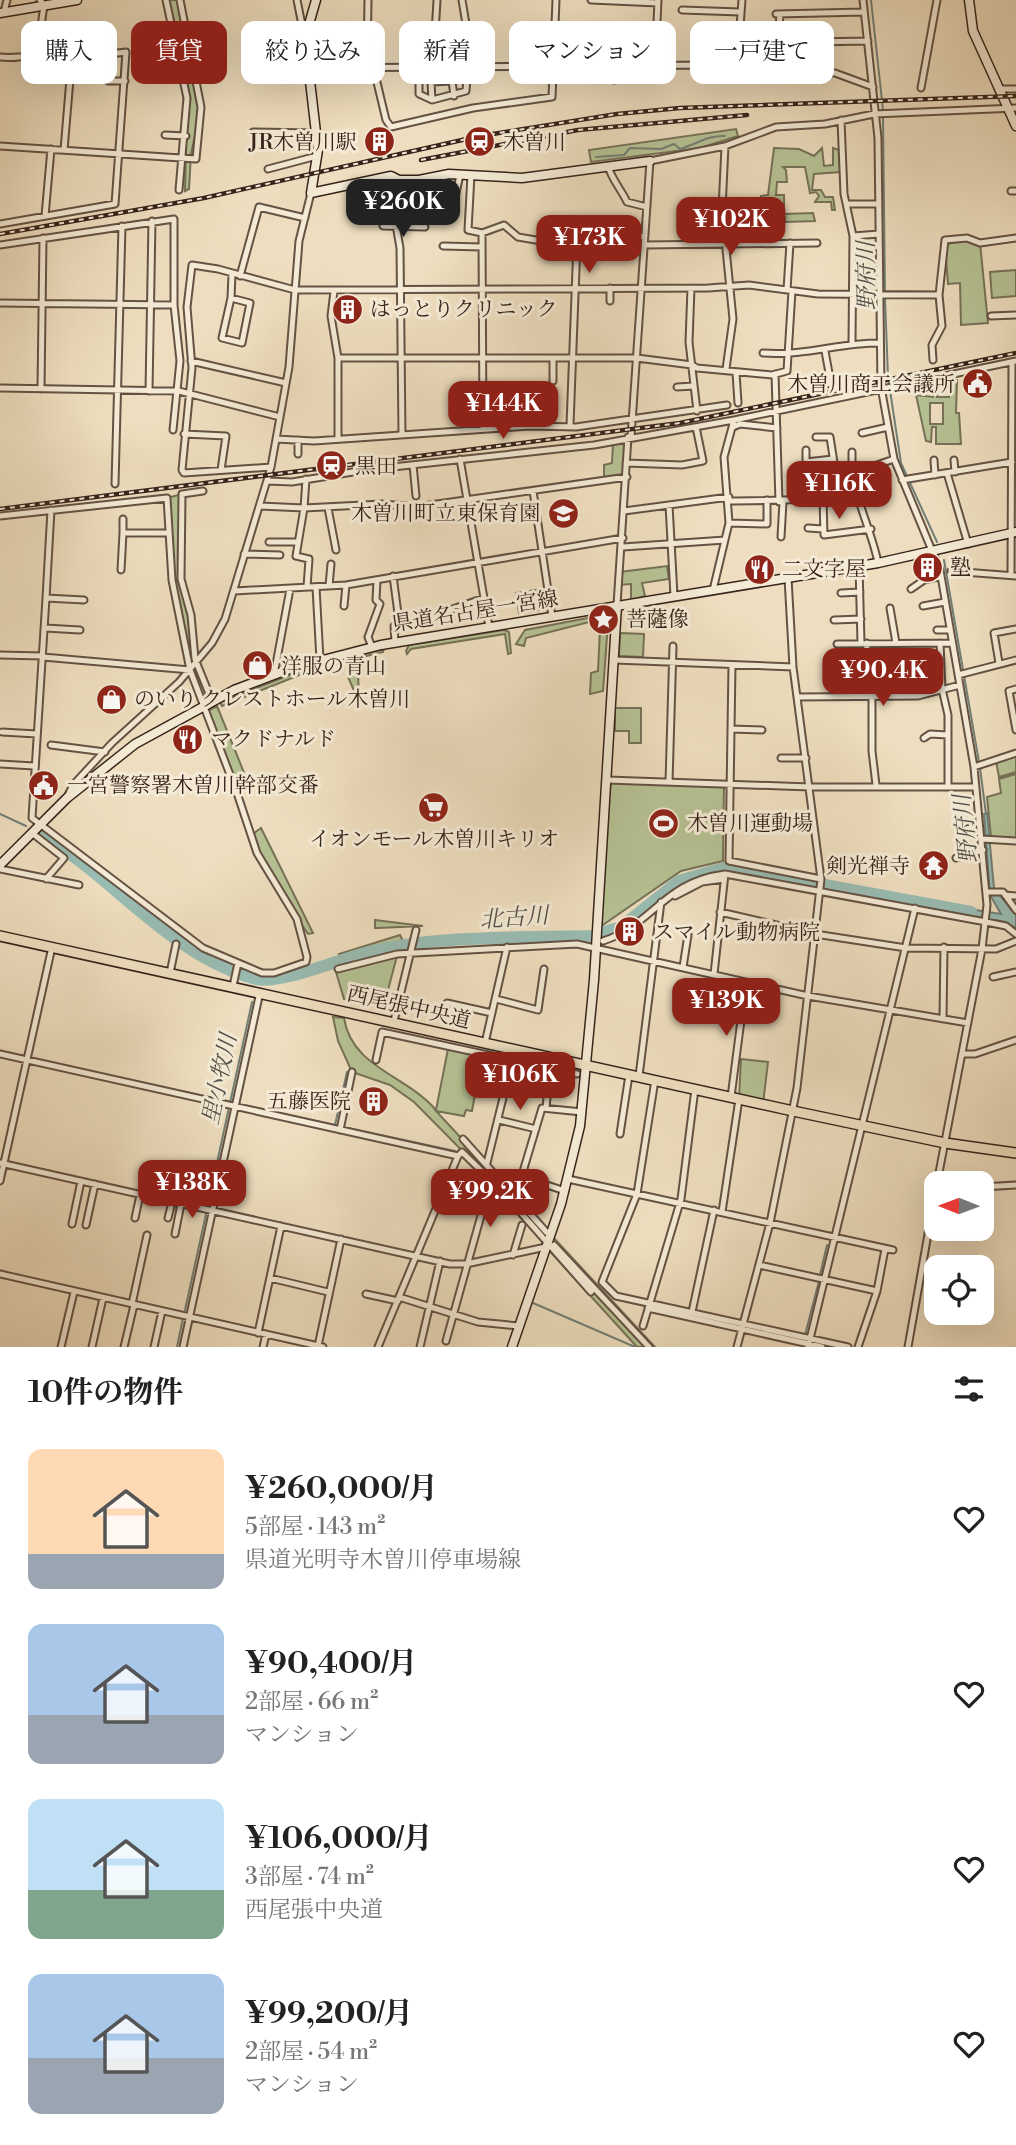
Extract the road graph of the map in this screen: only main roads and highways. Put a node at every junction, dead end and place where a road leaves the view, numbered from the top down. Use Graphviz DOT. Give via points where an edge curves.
graph roads {
  1 [pos="71,0"];
  2 [pos="316,0"];
  3 [pos="969,0"];
  4 [pos="42,3"];
  5 [pos="2,12"];
  6 [pos="1012,108"];
  7 [pos="1016,126"];
  8 [pos="650,160"];
  9 [pos="1014,532"];
  10 [pos="617,605"];
  11 [pos="0,867"];
  12 [pos="0,936"];
  13 [pos="587,1064"];
  14 [pos="1016,1153"];
  15 [pos="512,1347"];
  1 -- 4 [label="main road"];
  2 -- 8 [label="main road" via="305,38 317,133 311,193 391,176 399,180 460,175 522,178"];
  3 -- 6 [label="main road" via="973,32 998,89"];
  4 -- 5 [label="main road"];
  6 -- 7 [label="main road"];
  9 -- 10 [label="main road, 県道名古屋一宮線" via="878,563"];
  10 -- 11 [label="main road, 県道名古屋一宮線" via="372,647 274,675 208,703 135,744 67,798"];
  10 -- 13 [label="main road"];
  12 -- 13 [label="main road, 西尾張中央道" via="170,973 234,982 260,992"];
  13 -- 14 [label="main road, 西尾張中央道" via="944,1143"];
  13 -- 15 [label="main road" via="565,1191"];
}
